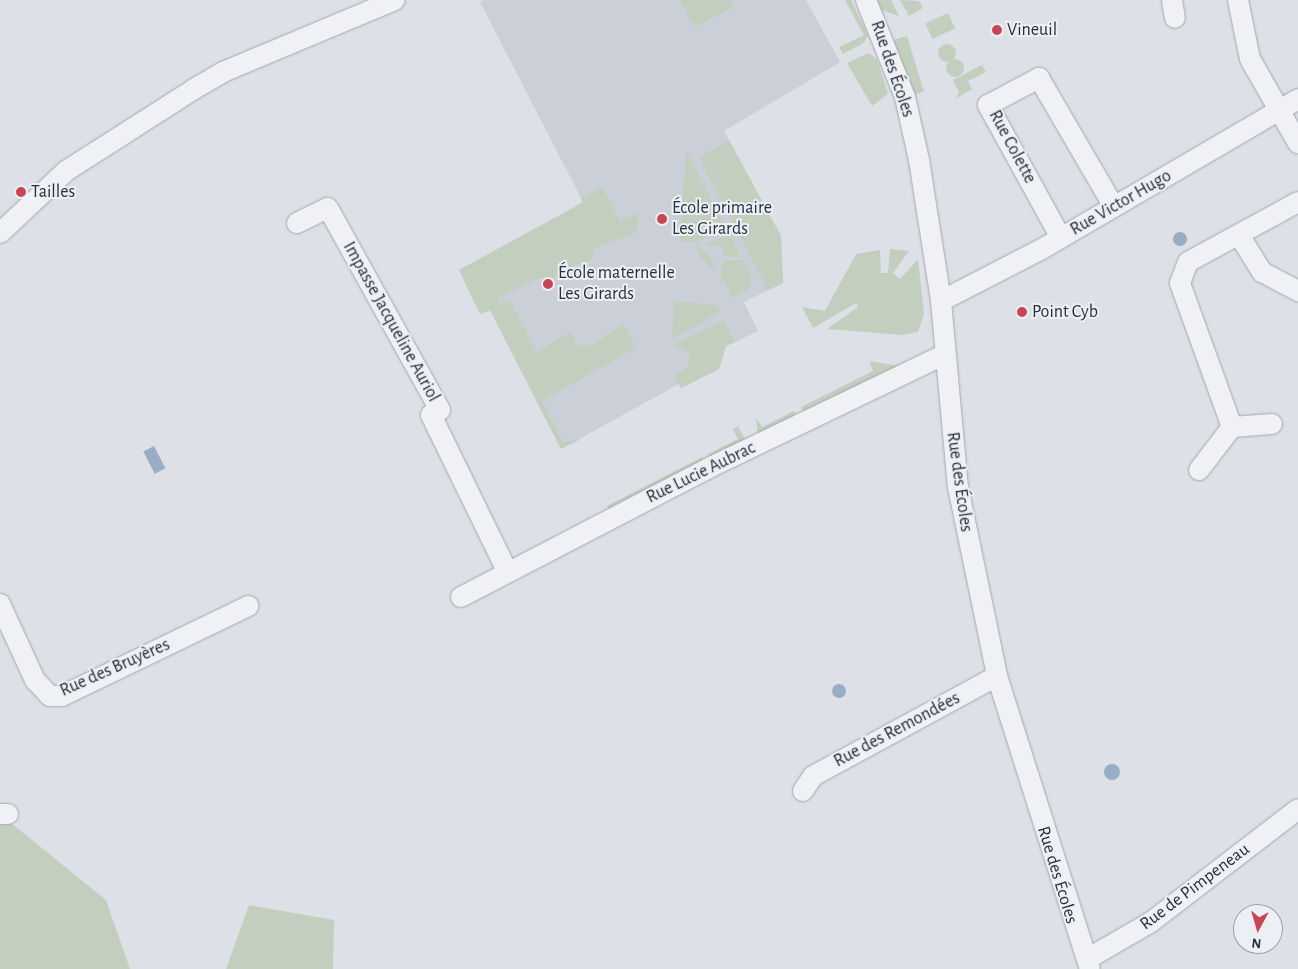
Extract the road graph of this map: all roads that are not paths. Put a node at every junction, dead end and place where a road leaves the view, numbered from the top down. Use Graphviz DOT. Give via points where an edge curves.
graph roads {
  1 [pos="395,0"];
  2 [pos="866,0"];
  3 [pos="1238,0"];
  4 [pos="1298,99"];
  5 [pos="1281,111"];
  6 [pos="1298,144"];
  7 [pos="1298,202"];
  8 [pos="1114,207"];
  9 [pos="297,223"];
  10 [pos="0,233"];
  11 [pos="1239,235"];
  12 [pos="1061,238"];
  13 [pos="1298,292"];
  14 [pos="940,301"];
  15 [pos="944,355"];
  16 [pos="1272,424"];
  17 [pos="1232,427"];
  18 [pos="1198,470"];
  19 [pos="508,571"];
  20 [pos="461,597"];
  21 [pos="0,604"];
  22 [pos="248,606"];
  23 [pos="997,676"];
  24 [pos="804,791"];
  25 [pos="1298,810"];
  26 [pos="1090,963"];
  1 -- 10 [label="street" via="223,72 194,89 66,171"];
  2 -- 14 [label="street, Rue des Écoles" via="905,97"];
  3 -- 5 [label="street" via="1250,60"];
  4 -- 5 [label="street, Rue Victor Hugo"];
  5 -- 6 [label="street"];
  5 -- 8 [label="street, Rue Victor Hugo"];
  7 -- 11 [label="street"];
  8 -- 12 [label="street, Rue Victor Hugo"];
  8 -- 12 [label="street, Rue Colette" via="1039,78 988,105"];
  9 -- 19 [label="street, Impasse Jacqueline Auriol" via="328,208 440,410 431,415"];
  11 -- 13 [label="street" via="1262,272"];
  11 -- 17 [label="street" via="1188,262 1180,283"];
  12 -- 14 [label="street, Rue Victor Hugo"];
  14 -- 15 [label="street, Rue des Écoles"];
  15 -- 19 [label="street, Rue Lucie Aubrac"];
  15 -- 23 [label="street, Rue des Écoles" via="958,487"];
  16 -- 17 [label="street"];
  17 -- 18 [label="street"];
  19 -- 20 [label="street, Rue Lucie Aubrac"];
  21 -- 22 [label="street, Rue des Bruyères" via="36,680 50,696 62,696"];
  23 -- 24 [label="street, Rue des Remondées" via="813,776"];
  23 -- 26 [label="street, Rue des Écoles" via="1075,932"];
  25 -- 26 [label="street, Rue de Pimpeneau" via="1150,922"];
}
